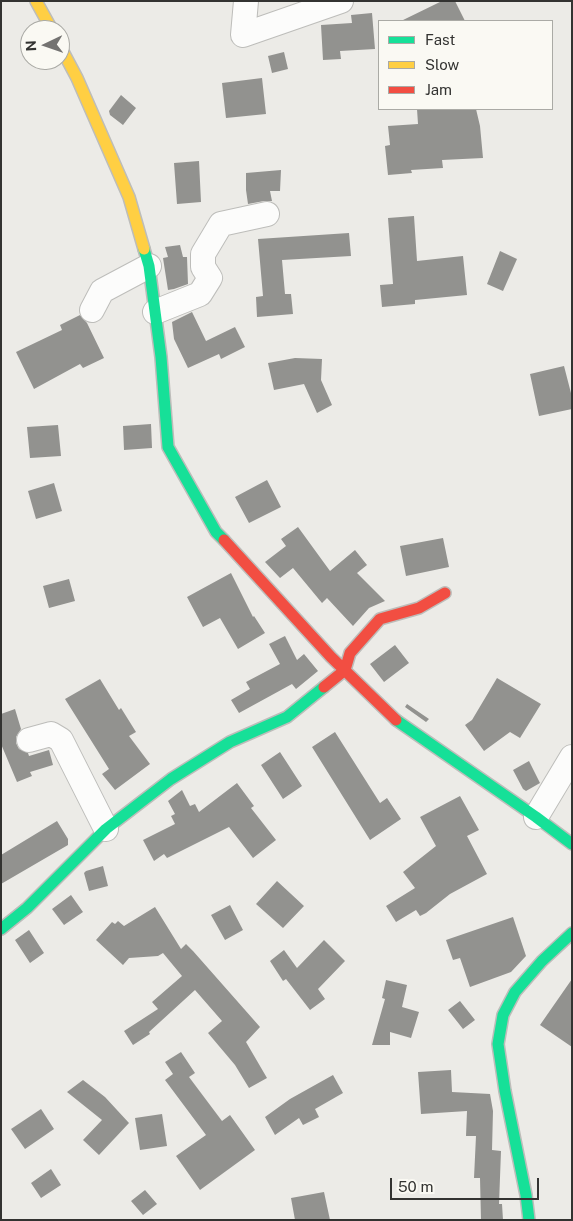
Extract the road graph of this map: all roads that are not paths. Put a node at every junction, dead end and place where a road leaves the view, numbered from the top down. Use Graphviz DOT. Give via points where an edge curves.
graph roads {
  1 [pos="36,1"];
  2 [pos="246,1"];
  3 [pos="342,1"];
  4 [pos="46,20"];
  5 [pos="70,65"];
  6 [pos="267,214"];
  7 [pos="149,266"];
  8 [pos="92,310"];
  9 [pos="155,312"];
  10 [pos="445,593"];
  11 [pos="345,670"];
  12 [pos="29,740"];
  13 [pos="572,757"];
  14 [pos="536,817"];
  15 [pos="106,829"];
  16 [pos="572,844"];
  17 [pos="1,929"];
  18 [pos="572,933"];
  19 [pos="529,1220"];
  1 -- 4 [label="street"];
  2 -- 3 [label="street" via="244,35"];
  5 -- 7 [label="street" via="129,196"];
  6 -- 9 [label="street" via="221,224 203,254 203,267 210,278 200,294"];
  7 -- 8 [label="street" via="102,291"];
  7 -- 9 [label="street"];
  9 -- 11 [label="street" via="168,447 216,532"];
  10 -- 11 [label="street" via="419,608 380,619 350,652"];
  11 -- 14 [label="street" via="398,722"];
  11 -- 15 [label="street" via="287,717 230,742 171,778"];
  12 -- 15 [label="street" via="51,734 61,740"];
  13 -- 14 [label="street"];
  14 -- 16 [label="street"];
  15 -- 17 [label="street" via="27,908"];
  18 -- 19 [label="street" via="516,992 503,1015 498,1044"];
}
